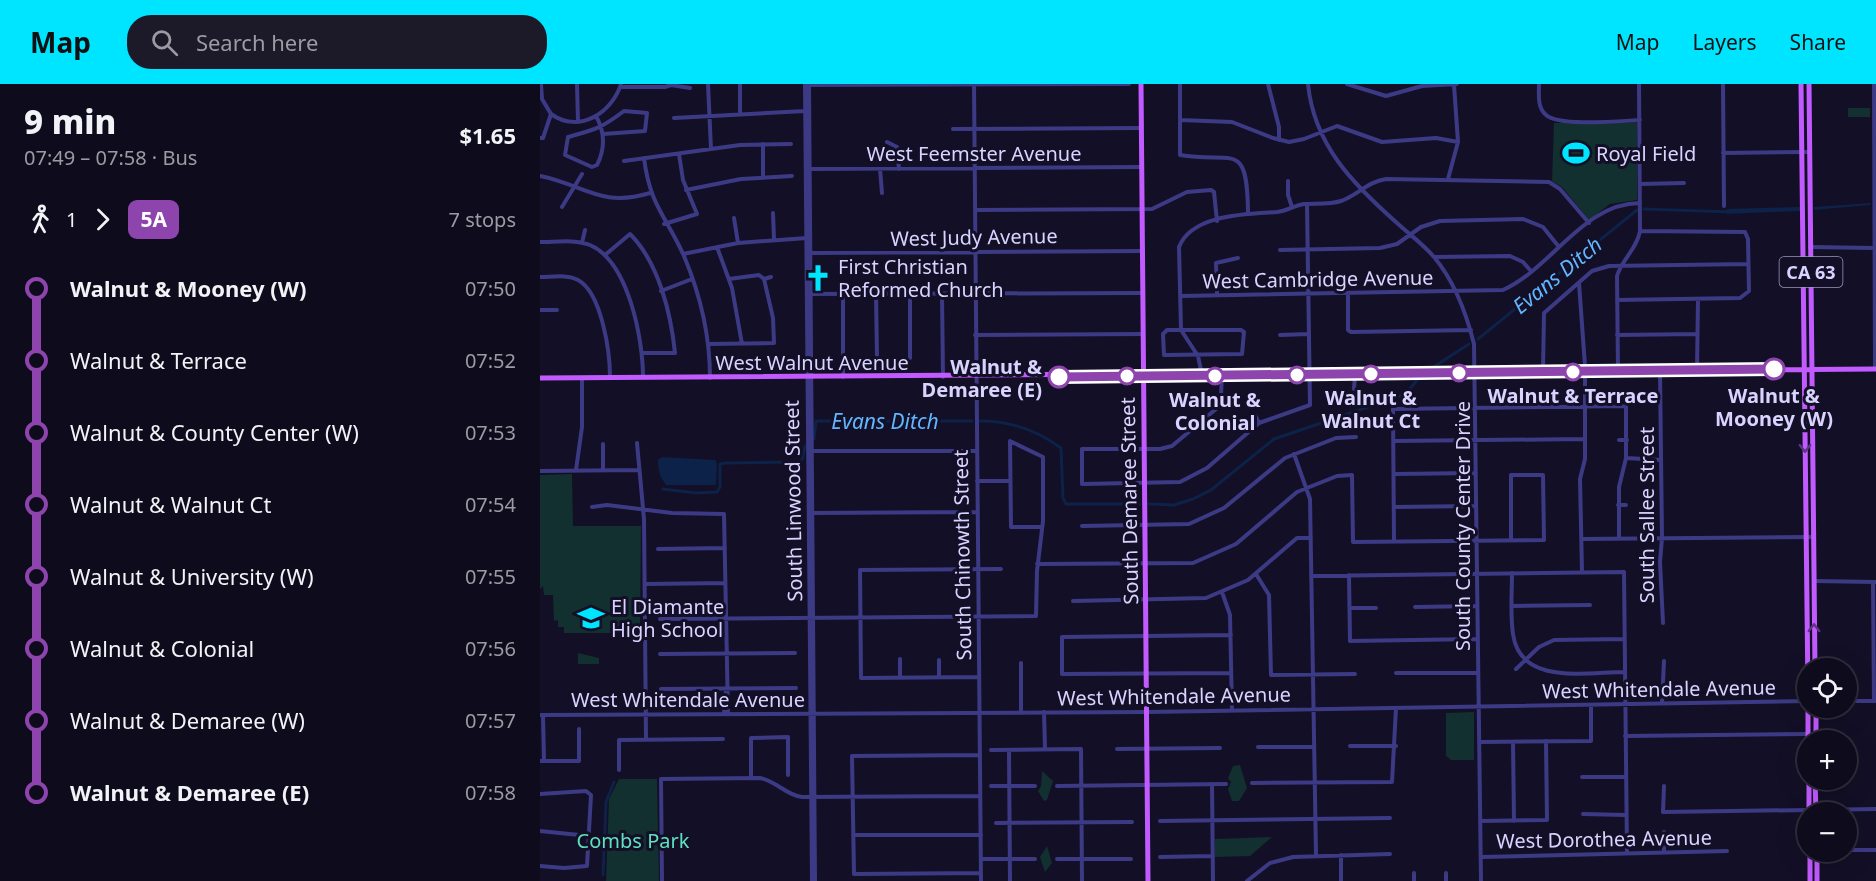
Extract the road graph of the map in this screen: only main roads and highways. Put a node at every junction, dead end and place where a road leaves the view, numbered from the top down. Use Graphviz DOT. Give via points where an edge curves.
graph roads {
  1 [pos="1141,84"];
  2 [pos="1801,84"];
  3 [pos="1809,84"];
  4 [pos="1803,194"];
  5 [pos="1810,247"];
  6 [pos="1803,249"];
  7 [pos="1811,295"];
  8 [pos="1803,369"];
  9 [pos="1811,369"];
  10 [pos="1876,369"];
  11 [pos="1143,376"];
  12 [pos="540,378"];
  13 [pos="1808,658"];
  14 [pos="1815,658"];
  15 [pos="1810,862"];
  16 [pos="1816,862"];
  17 [pos="1149,881"];
  18 [pos="1810,881"];
  19 [pos="1817,881"];
  1 -- 11 [label="main road, South Demaree Street"];
  2 -- 4 [label="main road, CA 63"];
  3 -- 5 [label="main road, CA 63"];
  4 -- 5 [label="main road"];
  4 -- 6 [label="main road, CA 63"];
  5 -- 7 [label="main road, CA 63"];
  6 -- 7 [label="main road" via="1807,252"];
  6 -- 8 [label="main road, CA 63"];
  7 -- 9 [label="main road, CA 63"];
  8 -- 9 [label="main road, West Walnut Avenue"];
  8 -- 11 [label="main road, West Walnut Avenue"];
  8 -- 13 [label="main road, CA 63, one-way"];
  9 -- 10 [label="main road, West Walnut Avenue"];
  14 -- 9 [label="main road, CA 63, one-way"];
  11 -- 12 [label="main road, West Walnut Avenue"];
  11 -- 17 [label="main road, South Demaree Street"];
  15 -- 18 [label="main road"];
  16 -- 19 [label="main road"];
}
